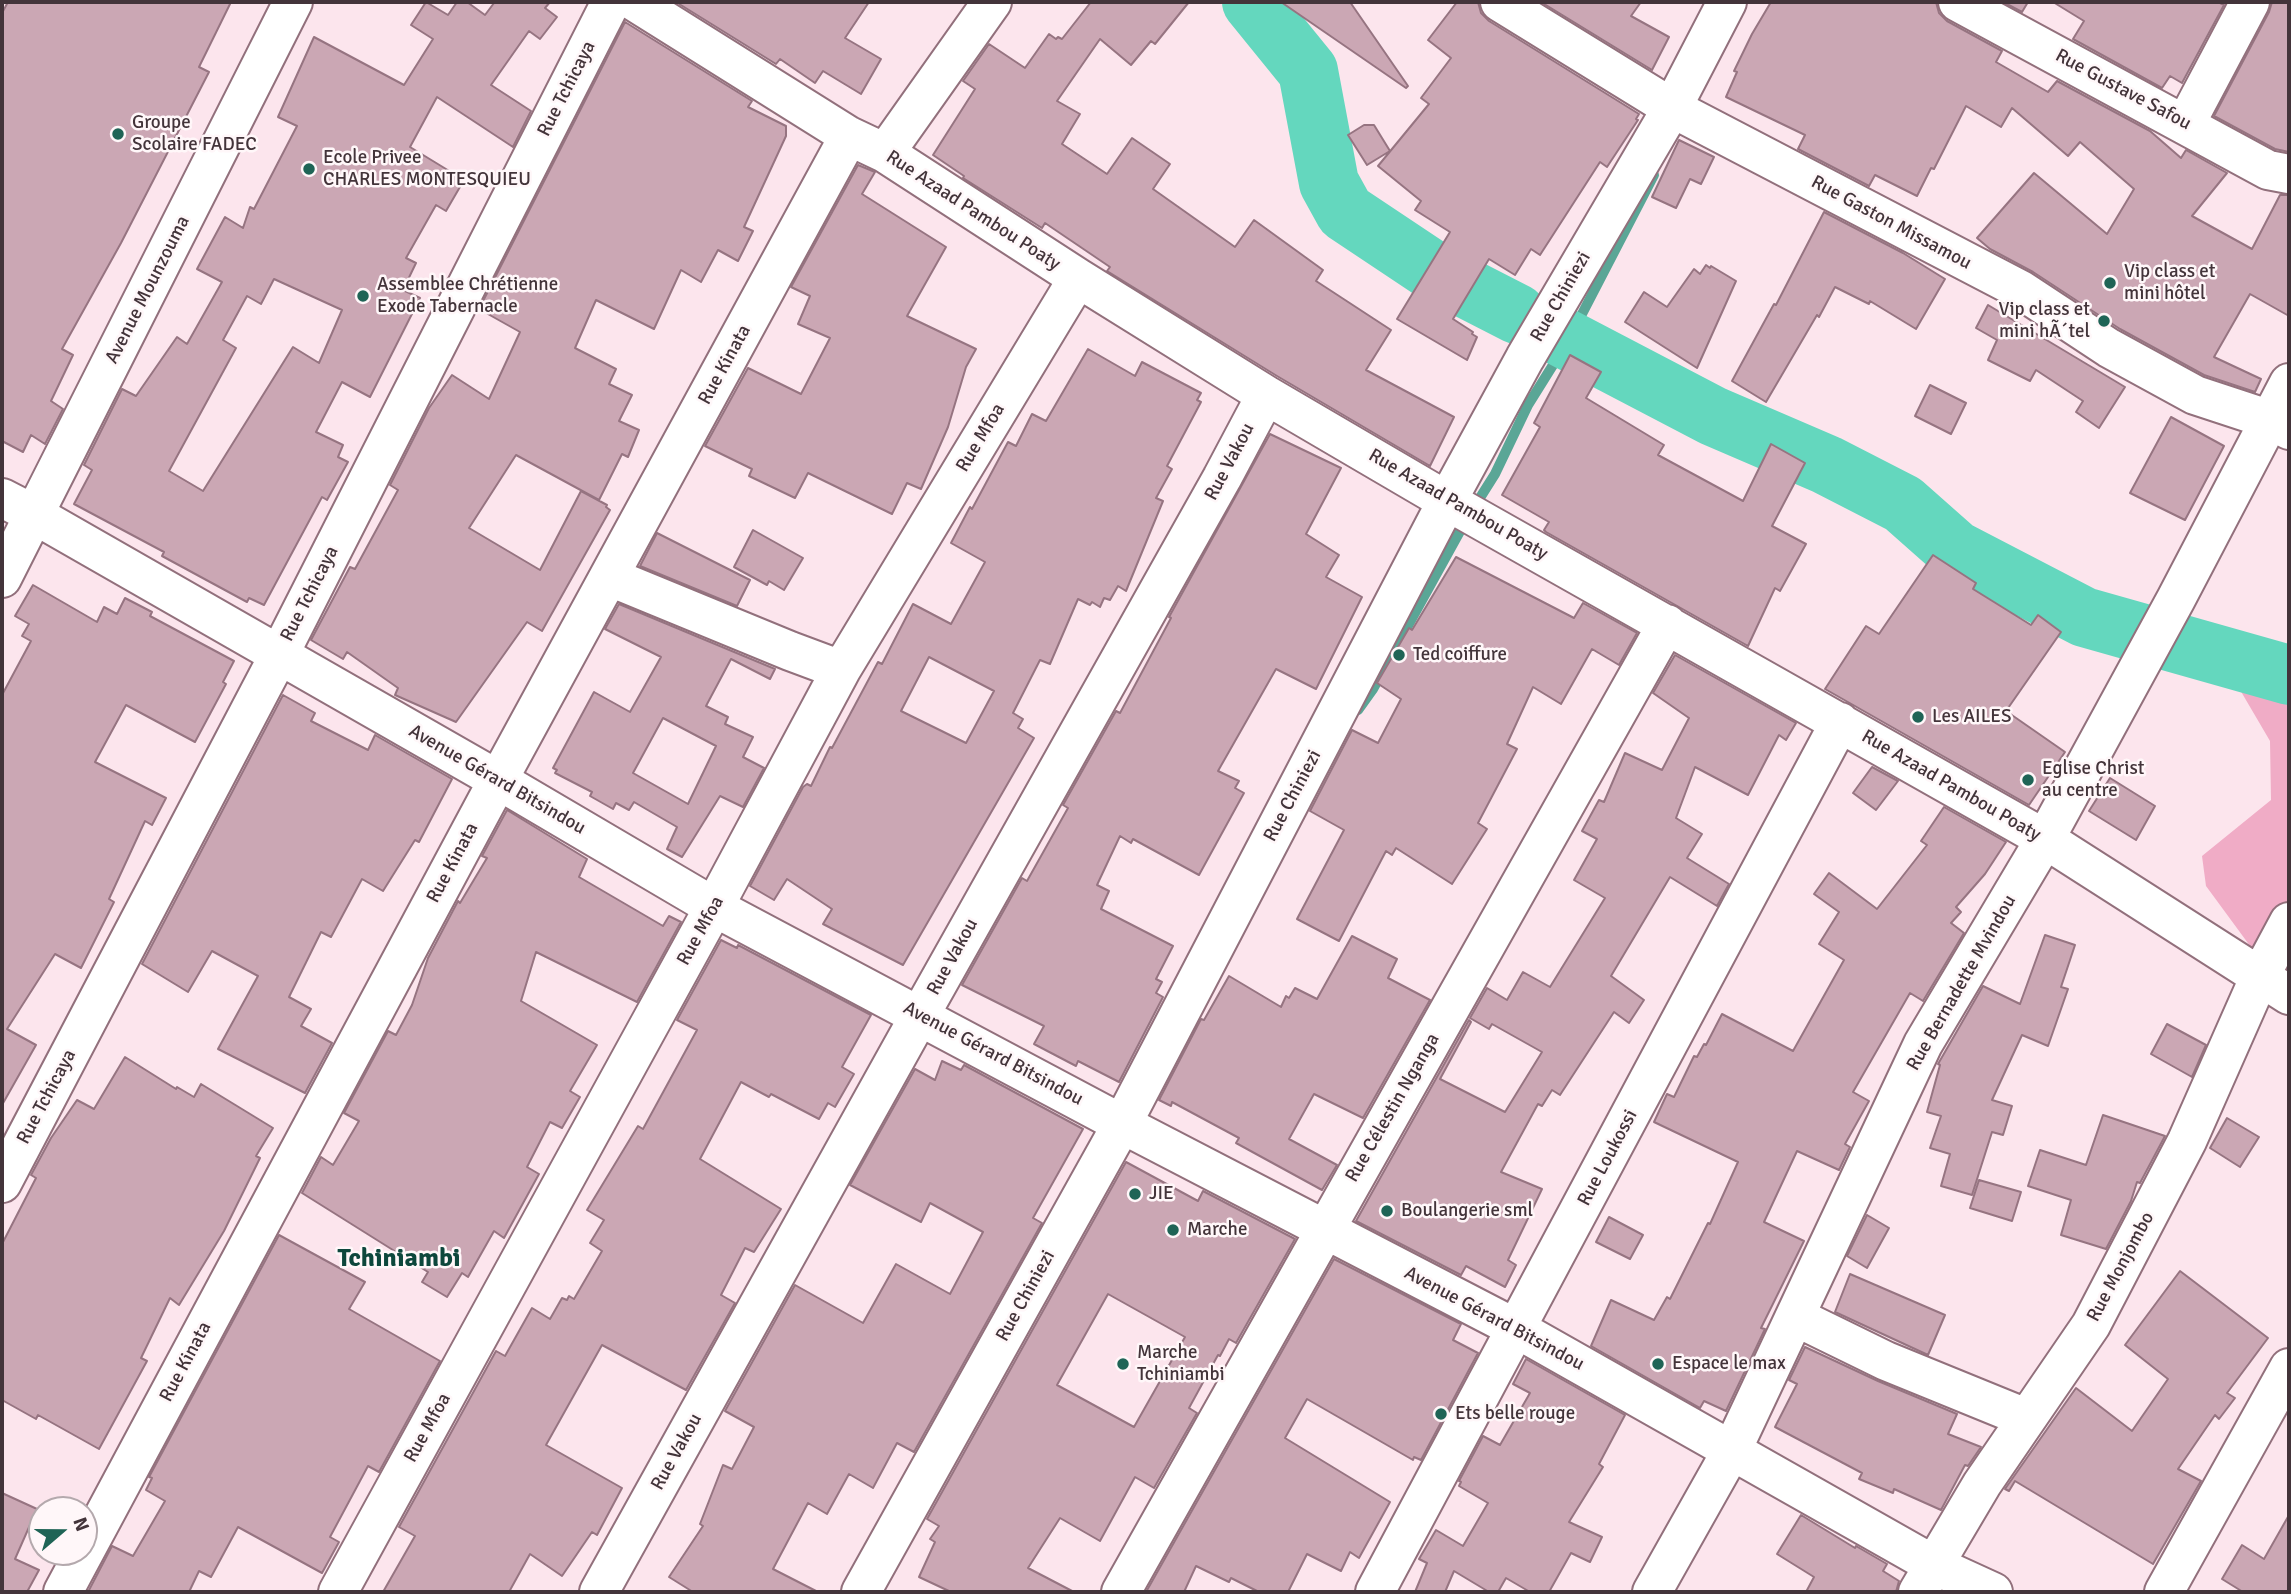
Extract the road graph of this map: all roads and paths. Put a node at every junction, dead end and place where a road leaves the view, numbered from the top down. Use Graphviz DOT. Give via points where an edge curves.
graph roads {
  1 [pos="293,2"];
  2 [pos="611,2"];
  3 [pos="635,2"];
  4 [pos="992,2"];
  5 [pos="1500,2"];
  6 [pos="1727,2"];
  7 [pos="1958,2"];
  8 [pos="2250,2"];
  9 [pos="1672,108"];
  10 [pos="2186,123"];
  11 [pos="849,136"];
  12 [pos="885,153"];
  13 [pos="2289,174"];
  14 [pos="1078,278"];
  15 [pos="2289,383"];
  16 [pos="1266,395"];
  17 [pos="2279,425"];
  18 [pos="1447,501"];
  19 [pos="18,507"];
  20 [pos="610,577"];
  21 [pos="2,578"];
  22 [pos="1667,624"];
  23 [pos="279,655"];
  24 [pos="841,670"];
  25 [pos="1840,722"];
  26 [pos="498,780"];
  27 [pos="2045,839"];
  28 [pos="714,907"];
  29 [pos="2289,922"];
  30 [pos="2275,985"];
  31 [pos="920,1015"];
  32 [pos="1122,1124"];
  33 [pos="2,1183"];
  34 [pos="1324,1228"];
  35 [pos="1796,1317"];
  36 [pos="1517,1329"];
  37 [pos="2289,1368"];
  38 [pos="2026,1418"];
  39 [pos="1732,1450"];
  40 [pos="1926,1578"];
  41 [pos="63,1592"];
  42 [pos="338,1592"];
  43 [pos="599,1592"];
  44 [pos="861,1592"];
  45 [pos="1121,1592"];
  46 [pos="1375,1592"];
  47 [pos="1652,1592"];
  48 [pos="1993,1592"];
  49 [pos="2164,1592"];
  1 -- 19 [label="street, Avenue Mounzouma"];
  2 -- 23 [label="street, Rue Tchicaya"];
  3 -- 11 [label="street, Rue Azaad Pambou Poaty"];
  4 -- 12 [label="street"];
  5 -- 9 [label="street, Rue Gaston Missamou"];
  6 -- 9 [label="street, Rue Chiniezi"];
  7 -- 10 [label="street, Rue Gustave Safou"];
  8 -- 10 [label="street"];
  9 -- 17 [label="street, Rue Gaston Missamou" via="2021,290 2109,348 2195,395"];
  9 -- 18 [label="street, Rue Chiniezi"];
  10 -- 13 [label="street, Rue Gustave Safou" via="2268,170"];
  11 -- 12 [label="street, Rue Azaad Pambou Poaty"];
  11 -- 20 [label="street, Rue Kinata"];
  12 -- 14 [label="street, Rue Azaad Pambou Poaty"];
  14 -- 16 [label="street, Rue Azaad Pambou Poaty"];
  14 -- 24 [label="street, Rue Mfoa"];
  15 -- 17 [label="street, Rue Bernadette Mvindou"];
  16 -- 18 [label="street, Rue Azaad Pambou Poaty"];
  16 -- 31 [label="street, Rue Vakou"];
  17 -- 27 [label="street, Rue Bernadette Mvindou" via="2176,599"];
  18 -- 22 [label="street, Rue Azaad Pambou Poaty"];
  18 -- 32 [label="street, Rue Chiniezi"];
  19 -- 21 [label="street, Avenue Mounzouma"];
  19 -- 23 [label="street, Avenue Gérard Bitsindou"];
  20 -- 24 [label="street"];
  20 -- 26 [label="street, Rue Kinata"];
  22 -- 25 [label="street, Rue Azaad Pambou Poaty"];
  22 -- 34 [label="street, Rue Célestin Nganga"];
  23 -- 26 [label="street, Avenue Gérard Bitsindou"];
  23 -- 33 [label="street, Rue Tchicaya"];
  24 -- 28 [label="street, Rue Mfoa"];
  25 -- 27 [label="street, Rue Azaad Pambou Poaty"];
  25 -- 36 [label="street, Rue Loukossi"];
  26 -- 28 [label="street, Avenue Gérard Bitsindou"];
  26 -- 41 [label="street, Rue Kinata"];
  27 -- 30 [label="street, Rue Azaad Pambou Poaty"];
  27 -- 35 [label="street, Rue Bernadette Mvindou" via="1923,1044"];
  28 -- 31 [label="street, Avenue Gérard Bitsindou"];
  28 -- 42 [label="street, Rue Mfoa"];
  29 -- 30 [label="street, Rue Monjombo"];
  30 -- 38 [label="street, Rue Monjombo" via="2091,1325"];
  31 -- 32 [label="street, Avenue Gérard Bitsindou"];
  31 -- 43 [label="street, Rue Vakou"];
  32 -- 34 [label="street, Avenue Gérard Bitsindou"];
  32 -- 44 [label="street, Rue Chiniezi"];
  34 -- 36 [label="street, Avenue Gérard Bitsindou"];
  34 -- 45 [label="street, Rue Célestin Nganga"];
  35 -- 38 [label="street" via="1885,1361"];
  35 -- 39 [label="street, Rue Bernadette Mvindou"];
  36 -- 39 [label="street, Avenue Gérard Bitsindou"];
  36 -- 46 [label="street, Rue Loukossi"];
  37 -- 49 [label="street"];
  38 -- 40 [label="street, Rue Monjombo"];
  39 -- 40 [label="street, Avenue Gérard Bitsindou"];
  39 -- 47 [label="street, Rue Bernadette Mvindou"];
  40 -- 48 [label="street, Avenue Gérard Bitsindou"];
}
